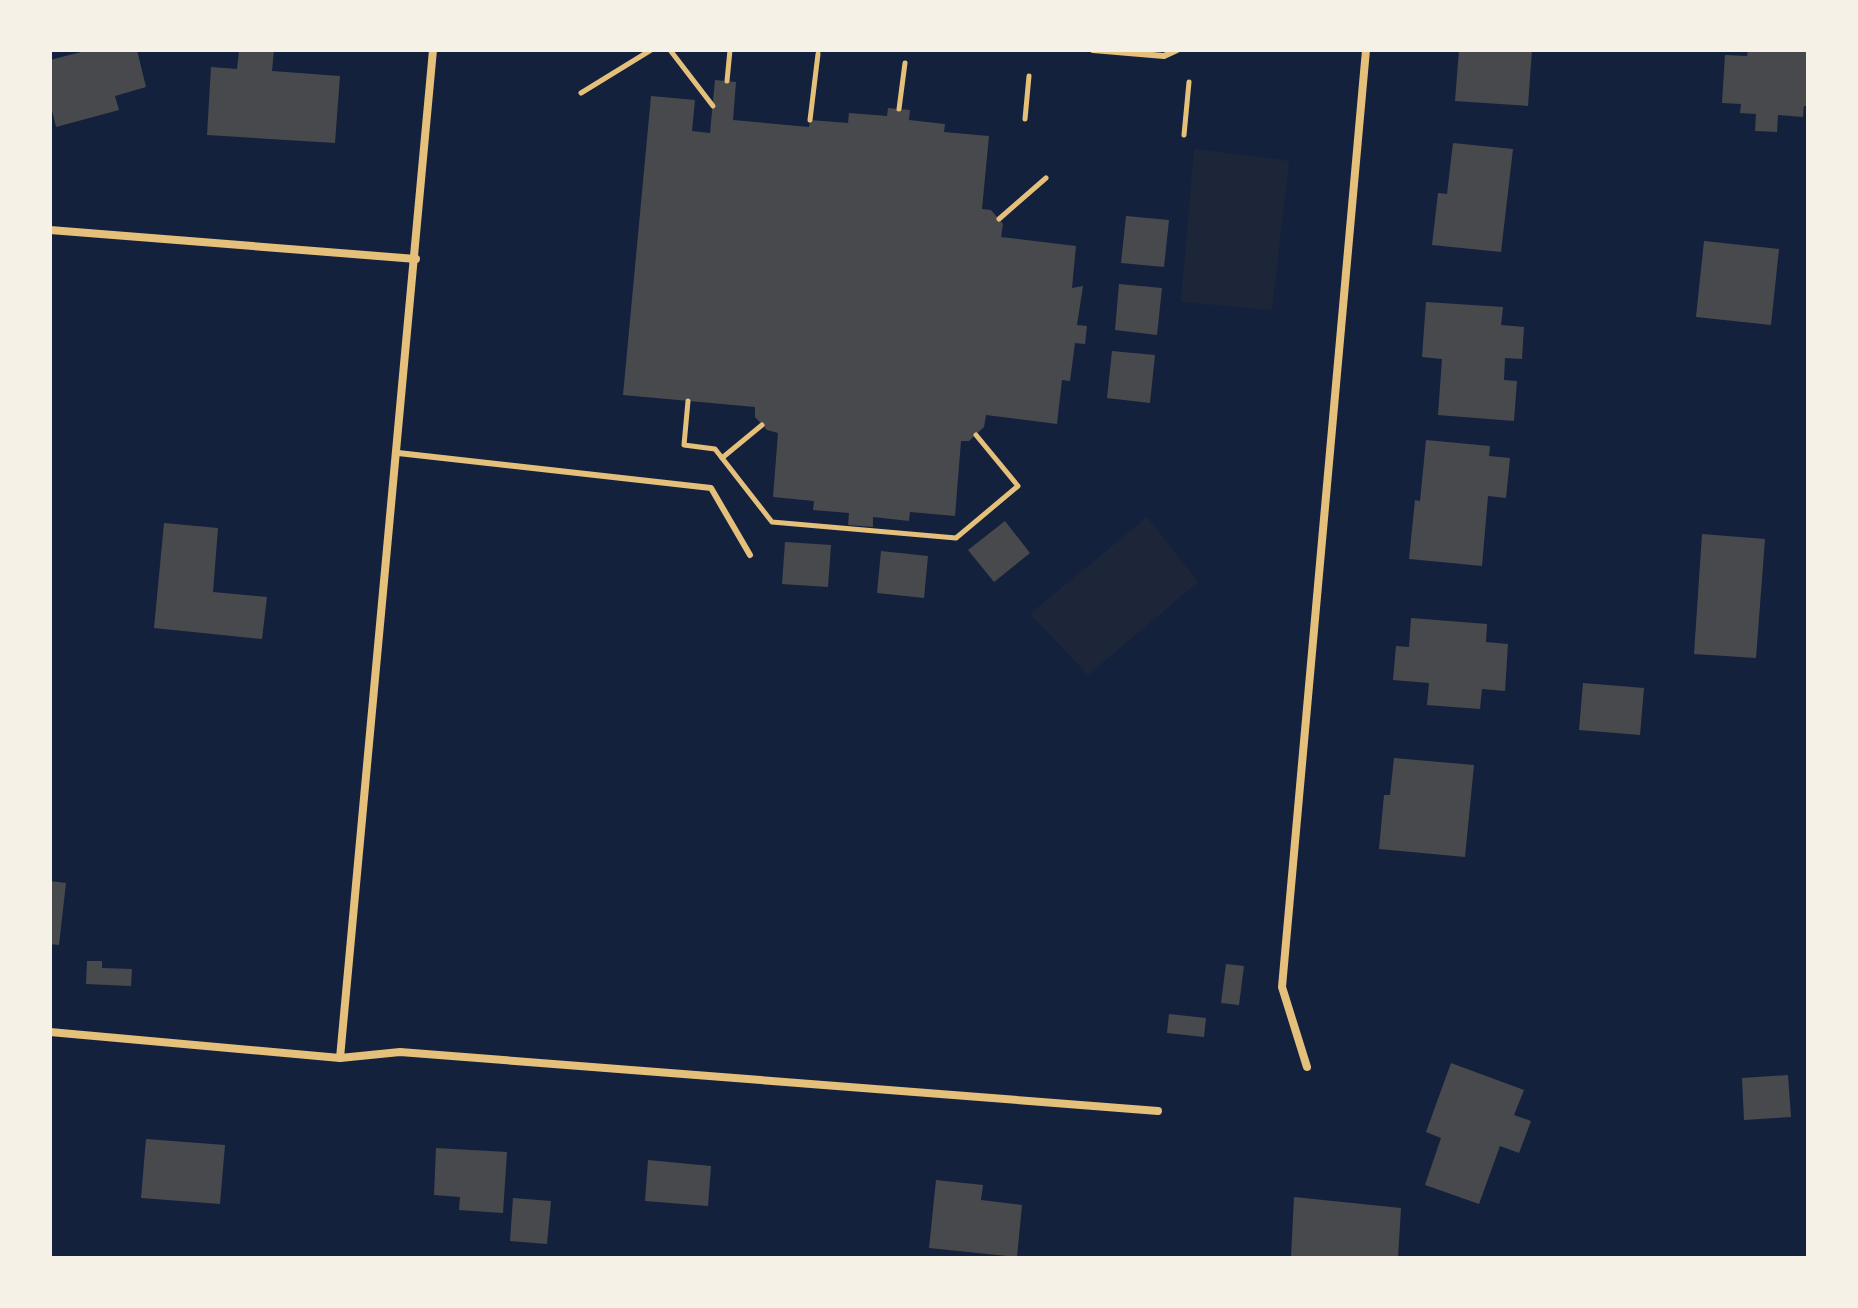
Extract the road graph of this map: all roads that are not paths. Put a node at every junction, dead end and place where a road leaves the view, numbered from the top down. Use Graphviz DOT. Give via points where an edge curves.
graph roads {
  1 [pos="433,50"];
  2 [pos="1093,50"];
  3 [pos="1177,50"];
  4 [pos="1366,50"];
  5 [pos="50,230"];
  6 [pos="416,259"];
  7 [pos="398,453"];
  8 [pos="750,555"];
  9 [pos="50,1032"];
  10 [pos="340,1058"];
  11 [pos="1307,1067"];
  12 [pos="1158,1111"];
  1 -- 6 [label="street"];
  2 -- 3 [label="lane" via="1164,56"];
  4 -- 11 [label="street" via="1282,987"];
  5 -- 6 [label="street"];
  6 -- 7 [label="street"];
  7 -- 8 [label="lane" via="711,488"];
  7 -- 10 [label="street"];
  9 -- 10 [label="street"];
  10 -- 12 [label="street" via="400,1052"];
}
